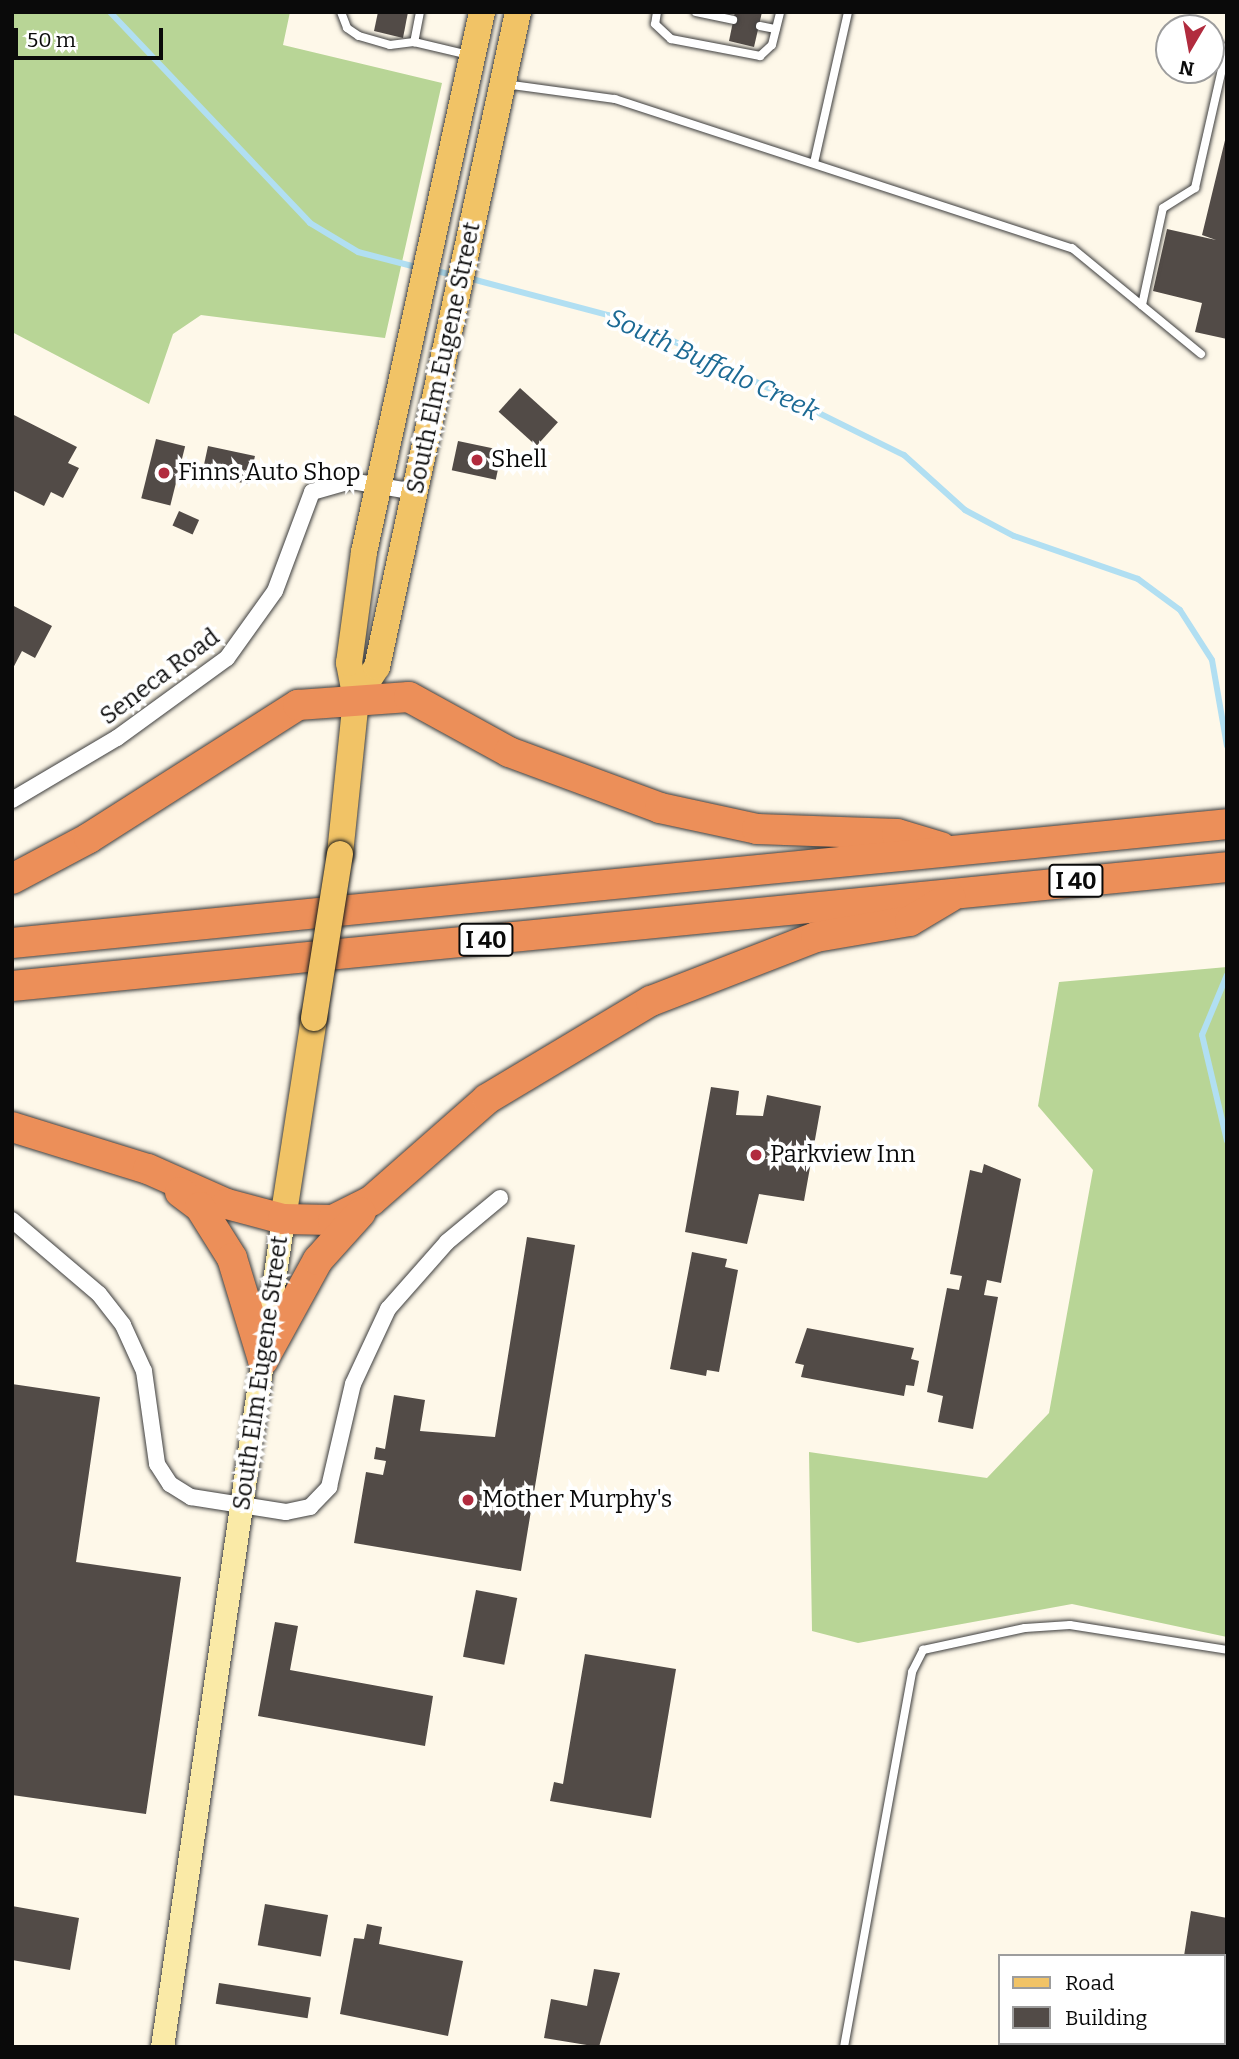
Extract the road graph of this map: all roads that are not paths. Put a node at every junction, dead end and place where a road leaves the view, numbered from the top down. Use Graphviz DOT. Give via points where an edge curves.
graph roads {
  1 [pos="341,12"];
  2 [pos="420,12"];
  3 [pos="482,12"];
  4 [pos="518,12"];
  5 [pos="657,12"];
  6 [pos="696,12"];
  7 [pos="780,12"];
  8 [pos="848,12"];
  9 [pos="733,20"];
  10 [pos="760,26"];
  11 [pos="776,29"];
  12 [pos="414,43"];
  13 [pos="1227,47"];
  14 [pos="472,56"];
  15 [pos="502,84"];
  16 [pos="814,163"];
  17 [pos="1142,305"];
  18 [pos="1201,354"];
  19 [pos="377,485"];
  20 [pos="415,492"];
  21 [pos="356,699"];
  22 [pos="12,800"];
  23 [pos="1227,824"];
  24 [pos="955,851"];
  25 [pos="1227,867"];
  26 [pos="12,878"];
  27 [pos="959,892"];
  28 [pos="12,943"];
  29 [pos="12,986"];
  30 [pos="12,1127"];
  31 [pos="148,1169"];
  32 [pos="500,1198"];
  33 [pos="371,1201"];
  34 [pos="283,1219"];
  35 [pos="12,1220"];
  36 [pos="263,1360"];
  37 [pos="242,1507"];
  38 [pos="1227,1650"];
  39 [pos="162,2047"];
  40 [pos="844,2047"];
  1 -- 12 [label="lane" via="347,28 359,36 390,46"];
  2 -- 12 [label="lane"];
  3 -- 14 [label="main road, South Elm Eugene Street"];
  4 -- 15 [label="main road, South Elm Eugene Street"];
  5 -- 11 [label="lane" via="655,24 671,38 760,56 768,54"];
  6 -- 9 [label="lane"];
  7 -- 11 [label="lane"];
  8 -- 16 [label="lane"];
  10 -- 11 [label="lane"];
  12 -- 14 [label="lane"];
  13 -- 17 [label="lane" via="1195,188 1163,208"];
  14 -- 19 [label="main road, South Elm Eugene Street" via="407,331"];
  15 -- 16 [label="lane" via="615,99"];
  15 -- 20 [label="main road, South Elm Eugene Street"];
  16 -- 17 [label="lane" via="1072,248"];
  17 -- 18 [label="lane"];
  19 -- 20 [label="street, Seneca Road"];
  19 -- 21 [label="main road, South Elm Eugene Street" via="349,663"];
  19 -- 22 [label="street, Seneca Road" via="335,481 312,492 275,591 227,658 117,738"];
  20 -- 21 [label="main road, South Elm Eugene Street" via="377,667"];
  21 -- 24 [label="highway" via="409,697 509,752 660,808 800,834 897,834"];
  21 -- 26 [label="highway" via="298,705 89,838"];
  21 -- 34 [label="main road, South Elm Eugene Street, bridge" via="340,854"];
  23 -- 24 [label="highway, I 40"];
  24 -- 28 [label="highway, I 40"];
  25 -- 27 [label="highway, I 40"];
  27 -- 29 [label="highway, I 40"];
  27 -- 33 [label="highway" via="910,921 816,937 651,1000 487,1099"];
  30 -- 31 [label="highway"];
  31 -- 34 [label="highway" via="227,1204"];
  31 -- 36 [label="highway" via="200,1207 221,1237"];
  32 -- 37 [label="street" via="447,1242 381,1320 353,1384 323,1497 301,1511"];
  33 -- 34 [label="highway" via="333,1220"];
  33 -- 36 [label="highway" via="318,1260"];
  34 -- 36 [label="main road, South Elm Eugene Street"];
  35 -- 37 [label="street" via="99,1294 123,1325 145,1371 157,1464 170,1484 191,1497"];
  36 -- 37 [label="main road, South Elm Eugene Street"];
  37 -- 39 [label="main road, South Elm Eugene Street"];
  38 -- 40 [label="lane" via="1070,1625 942,1642 923,1650 912,1672"];
}
